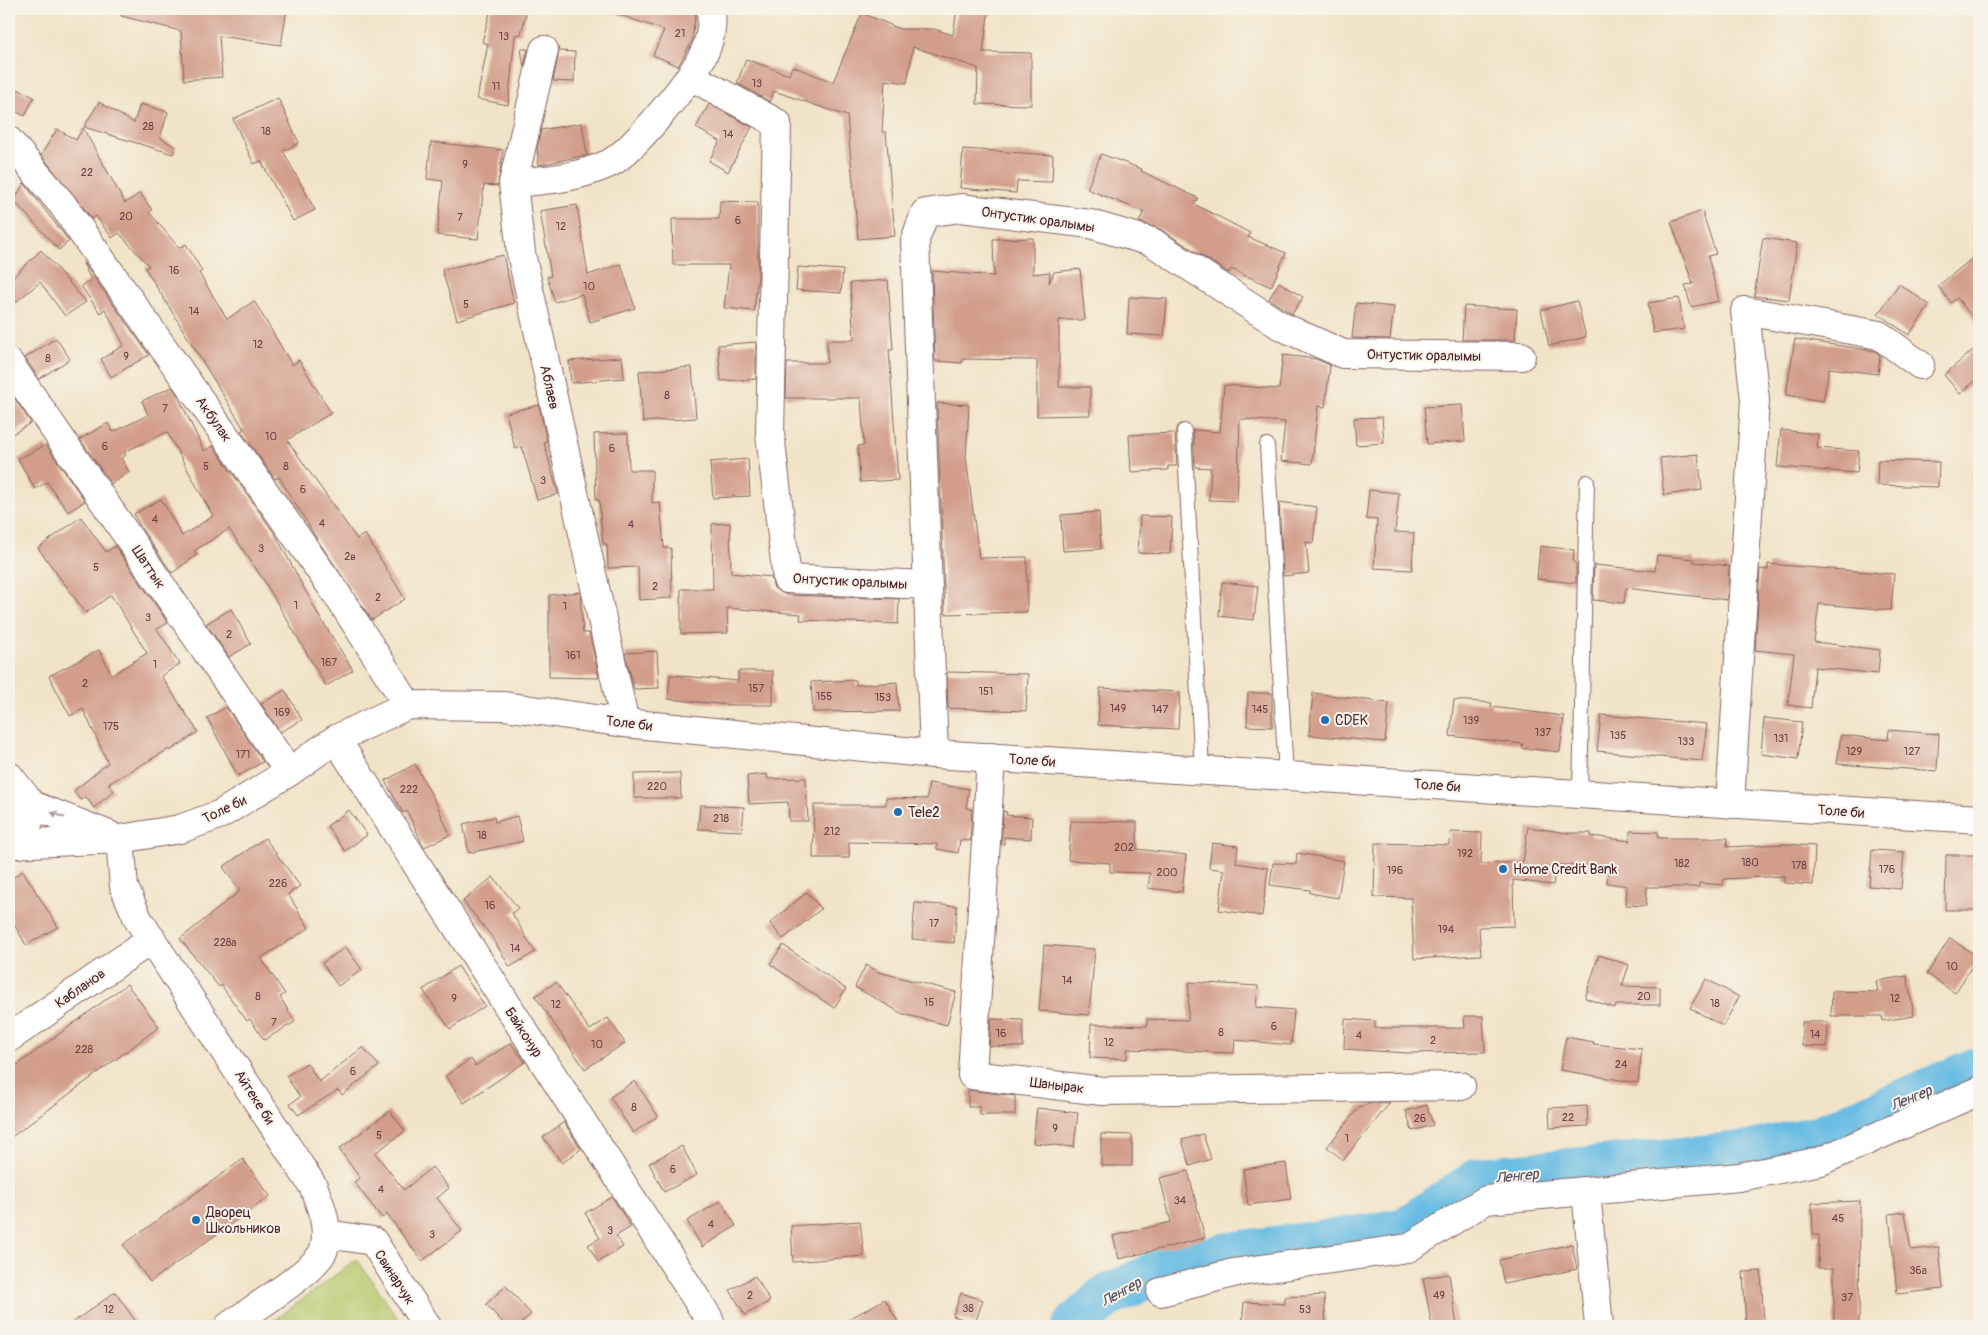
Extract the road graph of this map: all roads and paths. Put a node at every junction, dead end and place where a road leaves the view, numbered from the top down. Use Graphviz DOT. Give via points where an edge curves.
graph roads {
  1 [pos="711,9"];
  2 [pos="544,50"];
  3 [pos="690,76"];
  4 [pos="9,141"];
  5 [pos="513,183"];
  6 [pos="1521,356"];
  7 [pos="9,362"];
  8 [pos="1920,366"];
  9 [pos="1184,431"];
  10 [pos="1267,445"];
  11 [pos="1587,482"];
  12 [pos="928,585"];
  13 [pos="408,705"];
  14 [pos="625,724"];
  15 [pos="336,738"];
  16 [pos="934,754"];
  17 [pos="991,757"];
  18 [pos="1202,770"];
  19 [pos="289,772"];
  20 [pos="9,776"];
  21 [pos="1286,776"];
  22 [pos="1580,794"];
  23 [pos="20,804"];
  24 [pos="1730,804"];
  25 [pos="1979,820"];
  26 [pos="120,838"];
  27 [pos="13,844"];
  28 [pos="152,939"];
  29 [pos="9,1038"];
  30 [pos="1461,1086"];
  31 [pos="1979,1091"];
  32 [pos="1586,1192"];
  33 [pos="327,1234"];
  34 [pos="1161,1292"];
  35 [pos="229,1326"];
  36 [pos="427,1326"];
  37 [pos="711,1326"];
  38 [pos="1599,1326"];
  1 -- 3 [label="street" via="711,33 703,56"];
  2 -- 5 [label="street, Аблаев"];
  3 -- 5 [label="street" via="628,150 611,162 577,176"];
  3 -- 12 [label="street, Онтустик оралымы" via="777,123 770,434 787,579"];
  4 -- 13 [label="street, Акбулак" via="62,204 336,593"];
  5 -- 14 [label="street, Аблаев" via="521,253"];
  6 -- 12 [label="street, Онтустик оралымы" via="1343,354 1281,326 1152,242 1090,224 961,208 925,213 915,240"];
  7 -- 19 [label="street, Шаттык"];
  8 -- 24 [label="street" via="1879,335 1745,311 1755,400"];
  9 -- 18 [label="lane"];
  10 -- 21 [label="lane"];
  11 -- 22 [label="lane"];
  12 -- 16 [label="street, Онтустик оралымы"];
  13 -- 14 [label="street, Толе би" via="504,706"];
  13 -- 15 [label="street, Толе би"];
  14 -- 16 [label="street, Толе би"];
  15 -- 19 [label="street, Толе би"];
  15 -- 37 [label="street, Байконур"];
  16 -- 17 [label="street, Толе би"];
  17 -- 18 [label="street, Толе би"];
  17 -- 30 [label="street, Шанырак" via="972,1075 1102,1091"];
  18 -- 21 [label="street, Толе би"];
  19 -- 26 [label="street, Толе би" via="221,814 180,828"];
  20 -- 23 [label="street"];
  21 -- 22 [label="street, Толе би"];
  22 -- 24 [label="street, Толе би"];
  26 -- 23 [label="street, Толе би, one-way"];
  23 -- 27 [label="street" via="30,819"];
  24 -- 25 [label="street, Толе би"];
  26 -- 27 [label="street, Толе би"];
  26 -- 28 [label="street, Айтеке би" via="124,887 138,919"];
  28 -- 29 [label="street, Кабланов"];
  28 -- 33 [label="street, Айтеке би" via="313,1186"];
  31 -- 32 [label="street" via="1821,1161 1739,1177"];
  32 -- 34 [label="street" via="1486,1200 1408,1248 1233,1273"];
  32 -- 38 [label="street"];
  33 -- 35 [label="street, Айтеке би" via="324,1252 312,1267"];
  33 -- 36 [label="street, Свинарчук" via="373,1241"];
}
